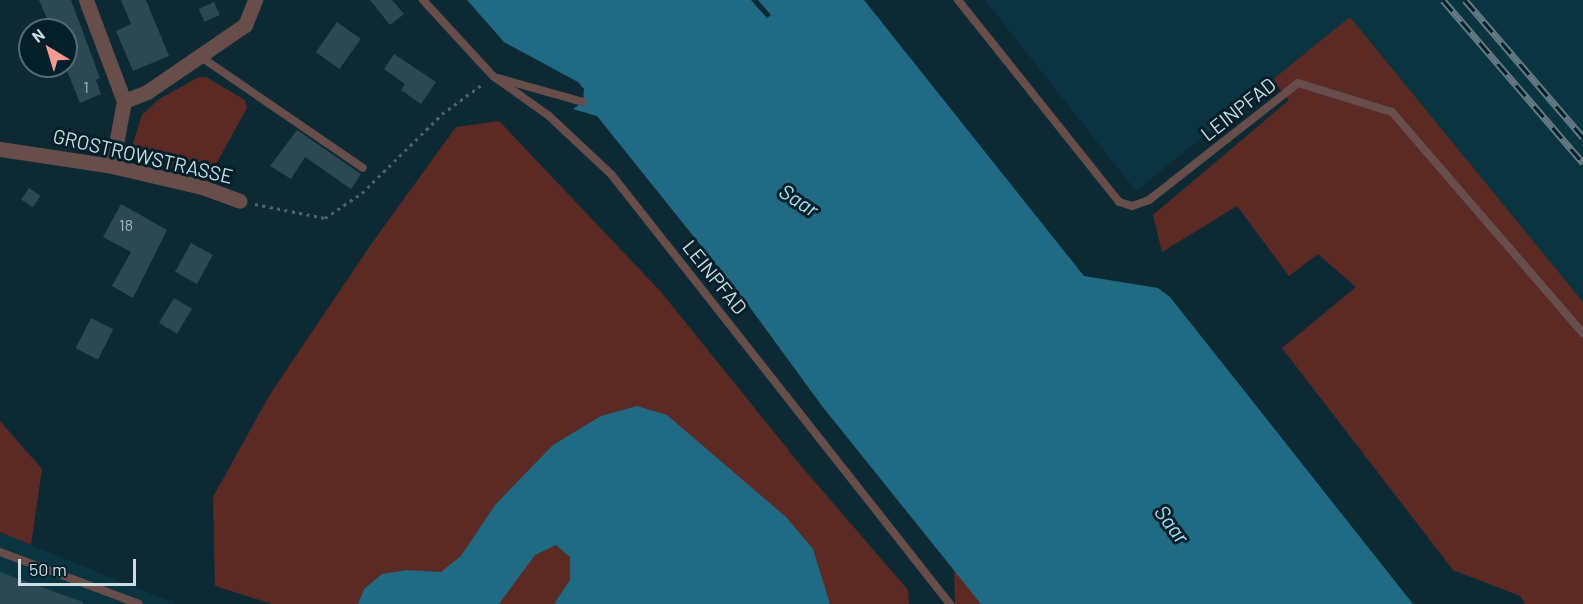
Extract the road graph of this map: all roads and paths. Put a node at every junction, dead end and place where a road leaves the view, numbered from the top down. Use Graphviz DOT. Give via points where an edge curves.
graph roads {
  1 [pos="86,0"];
  2 [pos="256,0"];
  3 [pos="423,0"];
  4 [pos="958,0"];
  5 [pos="201,57"];
  6 [pos="493,76"];
  7 [pos="124,101"];
  8 [pos="583,102"];
  9 [pos="0,149"];
  10 [pos="111,166"];
  11 [pos="363,168"];
  12 [pos="240,201"];
  13 [pos="1583,333"];
  14 [pos="0,552"];
  15 [pos="139,604"];
  16 [pos="950,604"];
  1 -- 7 [label="street"];
  2 -- 5 [label="street" via="245,25"];
  3 -- 6 [label="lane, LEINPFAD"];
  4 -- 13 [label="lane, LEINPFAD" via="1119,202 1132,206 1149,200 1298,83 1392,112"];
  5 -- 7 [label="street" via="147,92"];
  5 -- 11 [label="lane"];
  6 -- 8 [label="lane"];
  6 -- 12 [label="path" via="442,114 362,194 325,218"];
  6 -- 16 [label="lane, LEINPFAD" via="549,116 611,174"];
  7 -- 10 [label="street"];
  9 -- 10 [label="street, GROSTROWSTRASSE"];
  10 -- 12 [label="street, GROSTROWSTRASSE" via="202,187"];
  14 -- 15 [label="lane"];
}
